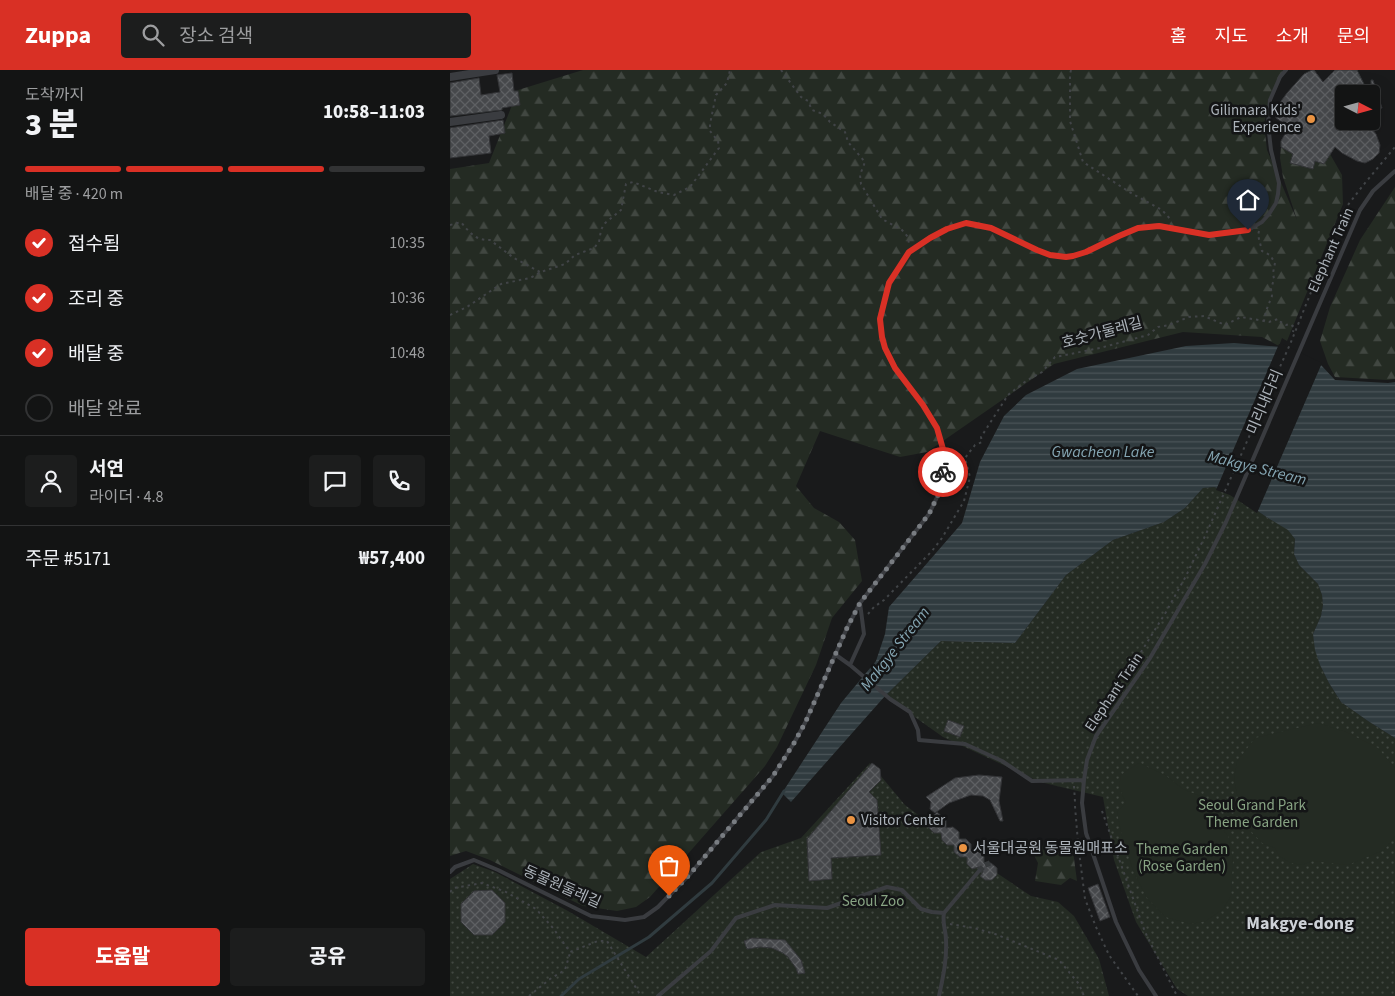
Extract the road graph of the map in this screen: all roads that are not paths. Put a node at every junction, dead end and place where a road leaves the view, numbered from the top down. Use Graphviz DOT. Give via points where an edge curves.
graph roads {
  1 [pos="495,70"];
  2 [pos="1286,70"];
  3 [pos="450,77"];
  4 [pos="501,115"];
  5 [pos="450,122"];
  6 [pos="1395,171"];
  7 [pos="1301,347"];
  8 [pos="1226,522"];
  9 [pos="860,603"];
  10 [pos="836,655"];
  11 [pos="850,665"];
  12 [pos="1084,780"];
  13 [pos="979,871"];
  14 [pos="450,872"];
  15 [pos="944,913"];
  16 [pos="658,996"];
  17 [pos="939,996"];
  18 [pos="1156,996"];
  1 -- 3 [label="street"];
  2 -- 9 [label="lane, 동물원둘레길" via="1270,100 1268,124 1279,183 1276,203 1262,221 1248,230 1209,235 1159,226 1138,228 1086,252 1066,257 1037,250 991,228 966,223 947,229 909,252 889,283 880,319 882,337 895,368 937,428 943,449 943,476 929,514"];
  4 -- 5 [label="street"];
  6 -- 7 [label="lane, Elephant Train" via="1373,191 1360,210"];
  7 -- 8 [label="lane, 미리내다리"];
  8 -- 12 [label="lane, Elephant Train" via="1150,658 1096,736"];
  9 -- 10 [label="lane, 동물원둘레길"];
  9 -- 11 [label="lane" via="864,634"];
  10 -- 11 [label="lane"];
  10 -- 14 [label="lane, 동물원둘레길" via="805,723 773,776 690,874 644,917 625,920 591,916 474,860"];
  11 -- 12 [label="lane" via="910,712 919,740 965,744 1002,761 1032,782"];
  12 -- 18 [label="lane, Elephant Train" via="1082,804 1086,833 1125,943"];
  13 -- 15 [label="lane"];
  15 -- 16 [label="lane" via="921,909 902,890 888,887 827,908 775,905 736,918 711,951"];
  15 -- 17 [label="lane" via="945,969"];
}
